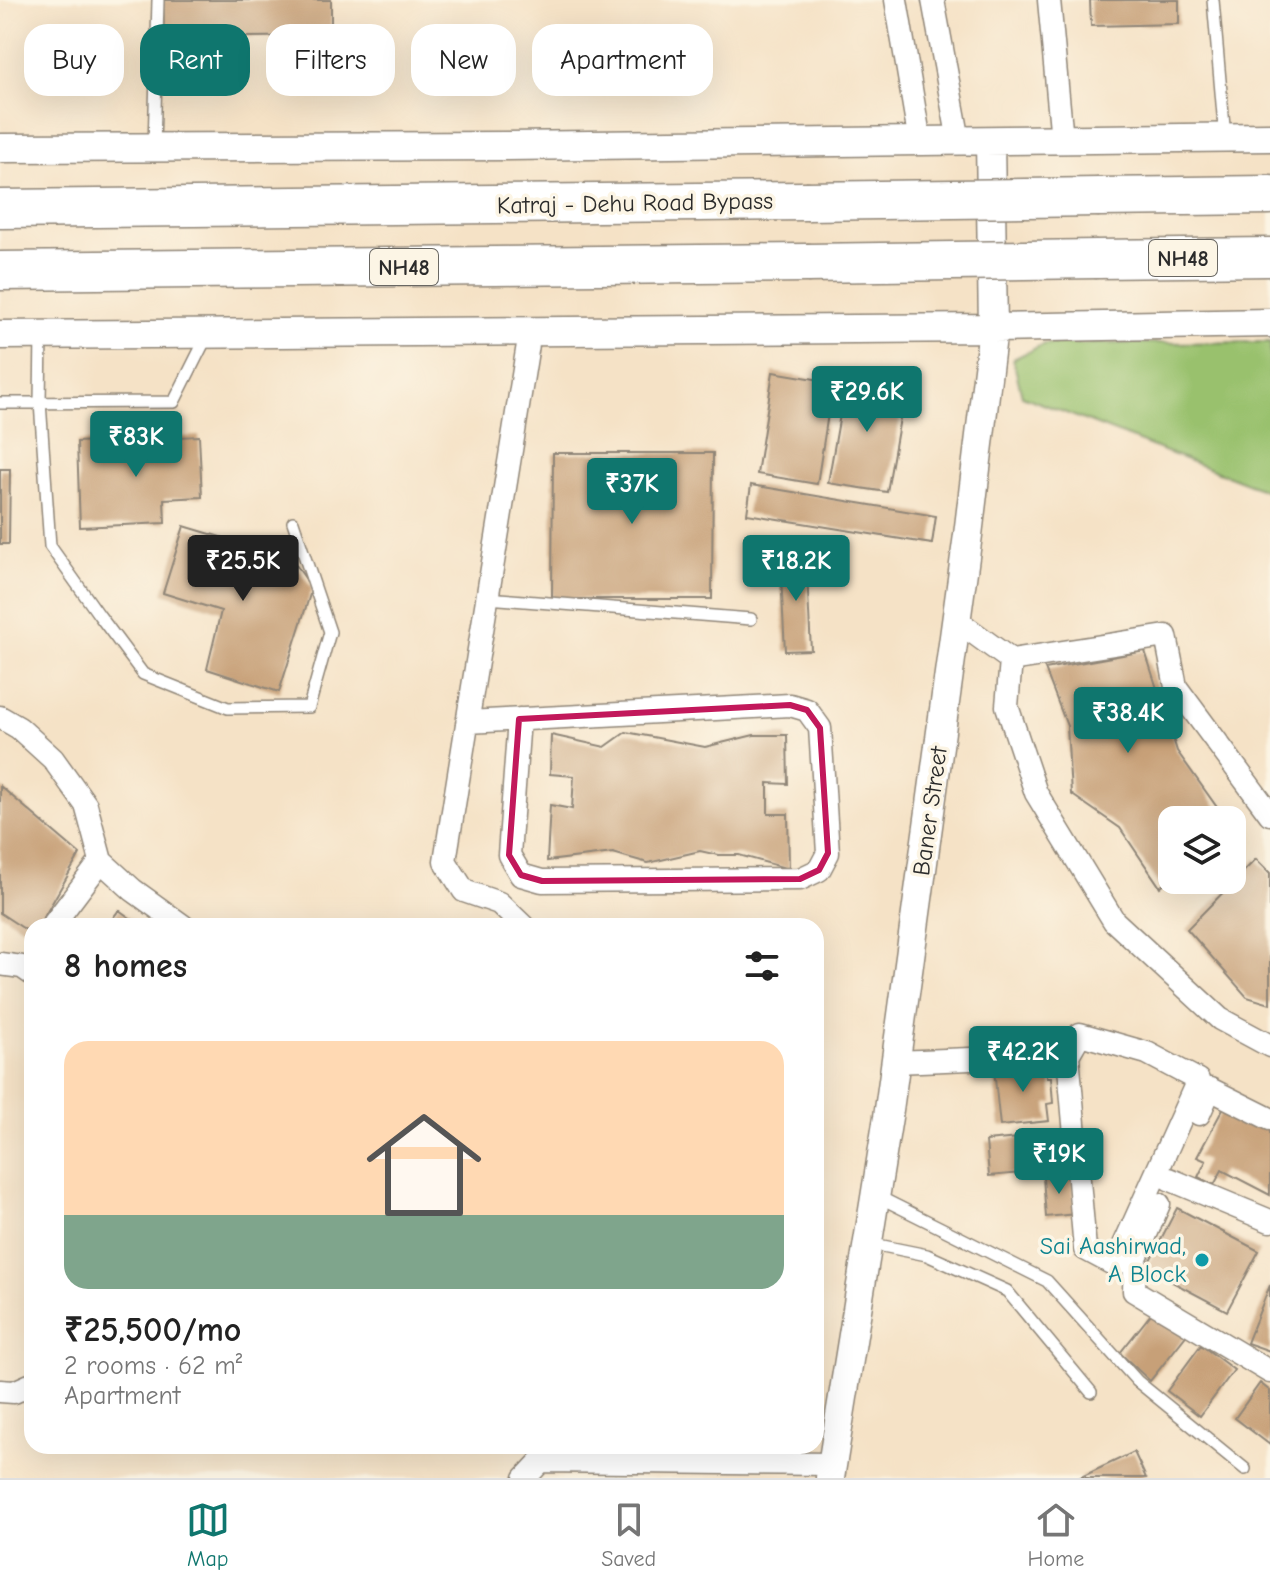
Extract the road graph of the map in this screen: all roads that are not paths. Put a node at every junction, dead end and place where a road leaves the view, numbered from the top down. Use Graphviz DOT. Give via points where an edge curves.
graph roads {
  1 [pos="158,0"];
  2 [pos="896,0"];
  3 [pos="933,0"];
  4 [pos="1049,0"];
  5 [pos="1213,0"];
  6 [pos="1270,137"];
  7 [pos="1225,138"];
  8 [pos="1062,140"];
  9 [pos="959,141"];
  10 [pos="990,141"];
  11 [pos="920,142"];
  12 [pos="0,148"];
  13 [pos="154,148"];
  14 [pos="1270,195"];
  15 [pos="0,209"];
  16 [pos="1270,257"];
  17 [pos="0,271"];
  18 [pos="1270,323"];
  19 [pos="993,328"];
  20 [pos="530,332"];
  21 [pos="41,334"];
  22 [pos="208,334"];
  23 [pos="0,335"];
  24 [pos="40,402"];
  25 [pos="0,403"];
  26 [pos="293,522"];
  27 [pos="487,598"];
  28 [pos="751,619"];
  29 [pos="956,620"];
  30 [pos="1011,660"];
  31 [pos="0,717"];
  32 [pos="519,719"];
  33 [pos="468,722"];
  34 [pos="1270,814"];
  35 [pos="101,861"];
  36 [pos="58,918"];
  37 [pos="172,918"];
  38 [pos="515,918"];
  39 [pos="1270,1046"];
  40 [pos="1068,1055"];
  41 [pos="895,1062"];
  42 [pos="1270,1119"];
  43 [pos="1169,1179"];
  44 [pos="875,1195"];
  45 [pos="1270,1221"];
  46 [pos="868,1243"];
  47 [pos="1270,1372"];
  48 [pos="24,1388"];
  49 [pos="0,1391"];
  50 [pos="1091,1392"];
  51 [pos="1245,1469"];
  52 [pos="555,1470"];
  53 [pos="831,1471"];
  54 [pos="525,1478"];
  1 -- 13 [label="lane"];
  2 -- 11 [label="street"];
  3 -- 9 [label="street"];
  4 -- 8 [label="street"];
  5 -- 7 [label="lane"];
  6 -- 7 [label="street"];
  7 -- 8 [label="street"];
  8 -- 10 [label="street"];
  9 -- 10 [label="street"];
  9 -- 11 [label="street"];
  10 -- 19 [label="street, Baner Street"];
  11 -- 13 [label="street"];
  12 -- 13 [label="street"];
  14 -- 15 [label="highway, Katraj - Dehu Road Bypass, bridge"];
  16 -- 17 [label="highway, NH48, bridge"];
  18 -- 19 [label="street"];
  19 -- 20 [label="street"];
  19 -- 29 [label="street, Baner Street"];
  20 -- 22 [label="street"];
  20 -- 27 [label="street"];
  21 -- 22 [label="street"];
  21 -- 23 [label="street"];
  21 -- 24 [label="lane"];
  22 -- 24 [label="lane" via="174,402"];
  24 -- 25 [label="lane"];
  24 -- 26 [label="lane" via="50,546 143,674 228,708 309,707 330,632"];
  27 -- 28 [label="lane"];
  27 -- 33 [label="street"];
  29 -- 30 [label="street"];
  29 -- 41 [label="street, Baner Street"];
  30 -- 34 [label="street" via="1166,636 1176,687"];
  30 -- 39 [label="street" via="1007,706 1036,793 1114,921 1220,1019"];
  31 -- 35 [label="street" via="53,759 86,805"];
  32 -- 32 [label="street" via="790,705 807,710 820,728 828,853 819,870 800,879 542,881 521,875 509,855"];
  32 -- 33 [label="street"];
  33 -- 38 [label="street" via="445,861 464,891 499,903"];
  35 -- 36 [label="street"];
  35 -- 37 [label="street"];
  40 -- 40 [label="street" via="1085,1249 1115,1265 1198,1080 1147,1053 1080,1034"];
  40 -- 41 [label="street"];
  41 -- 44 [label="street, Baner Street"];
  42 -- 43 [label="street" via="1210,1089"];
  43 -- 45 [label="street"];
  43 -- 47 [label="street" via="1135,1260 1134,1291"];
  44 -- 46 [label="street, Baner Street"];
  44 -- 51 [label="lane" via="1047,1281 1137,1381"];
  46 -- 50 [label="lane" via="927,1255 1007,1291"];
  46 -- 53 [label="street, Baner Street"];
  48 -- 49 [label="street"];
  52 -- 53 [label="street"];
  52 -- 54 [label="street" via="541,1461"];
}
